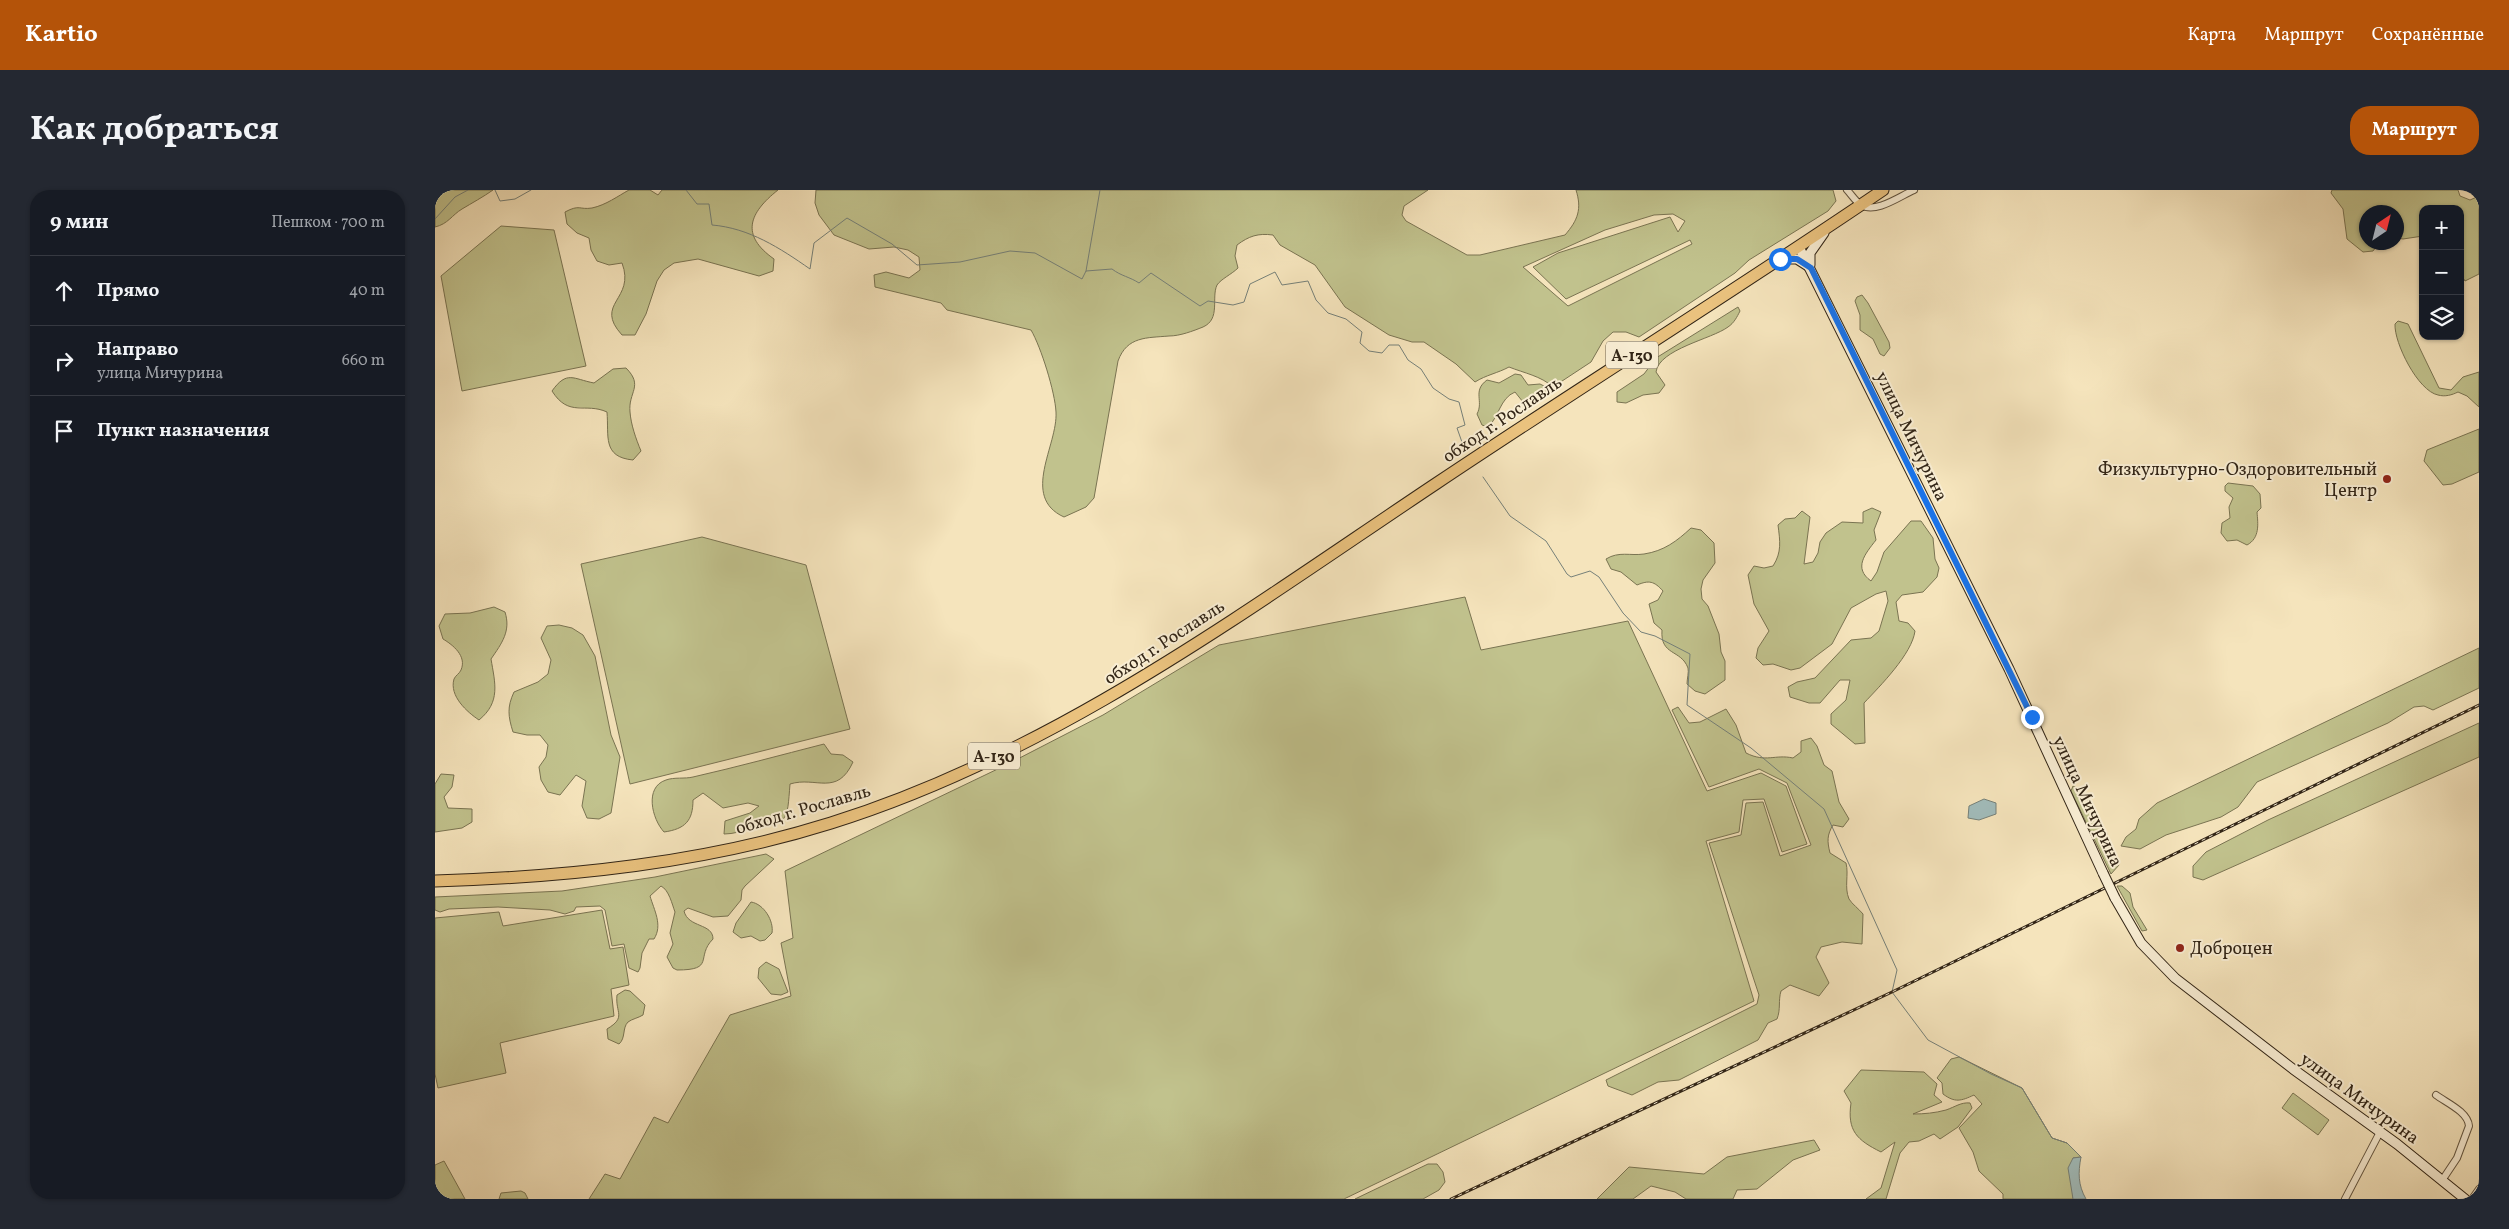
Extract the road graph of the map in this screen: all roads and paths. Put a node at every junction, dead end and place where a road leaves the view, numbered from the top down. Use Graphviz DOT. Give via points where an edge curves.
graph roads {
  1 [pos="1847,190"];
  2 [pos="1883,190"];
  3 [pos="1914,190"];
  4 [pos="1860,205"];
  5 [pos="1829,227"];
  6 [pos="1799,247"];
  7 [pos="1780,259"];
  8 [pos="1811,268"];
  9 [pos="435,881"];
  10 [pos="2436,1095"];
  11 [pos="2380,1132"];
  12 [pos="2443,1179"];
  13 [pos="2479,1189"];
  14 [pos="2462,1198"];
  15 [pos="2345,1199"];
  16 [pos="2472,1199"];
  1 -- 4 [label="street"];
  2 -- 4 [label="highway, А-130"];
  3 -- 4 [label="street" via="1877,207"];
  4 -- 5 [label="highway, А-130"];
  5 -- 6 [label="highway, обход г. Рославль / А-130"];
  5 -- 8 [label="main road" via="1810,253"];
  6 -- 7 [label="highway, обход г. Рославль / А-130"];
  6 -- 8 [label="main road, улица Мичурина"];
  7 -- 8 [label="main road" via="1797,259"];
  7 -- 9 [label="highway, обход г. Рославль / А-130" via="1157,669 1026,741 879,806 768,840 592,871"];
  8 -- 11 [label="main road, улица Мичурина, bridge" via="2032,717 2103,874 2141,943 2175,978 2216,1011"];
  10 -- 12 [label="street" via="2469,1121 2454,1164"];
  11 -- 12 [label="main road, улица Мичурина"];
  11 -- 15 [label="street"];
  12 -- 14 [label="main road, улица Мичурина"];
  13 -- 16 [label="street"];
}
